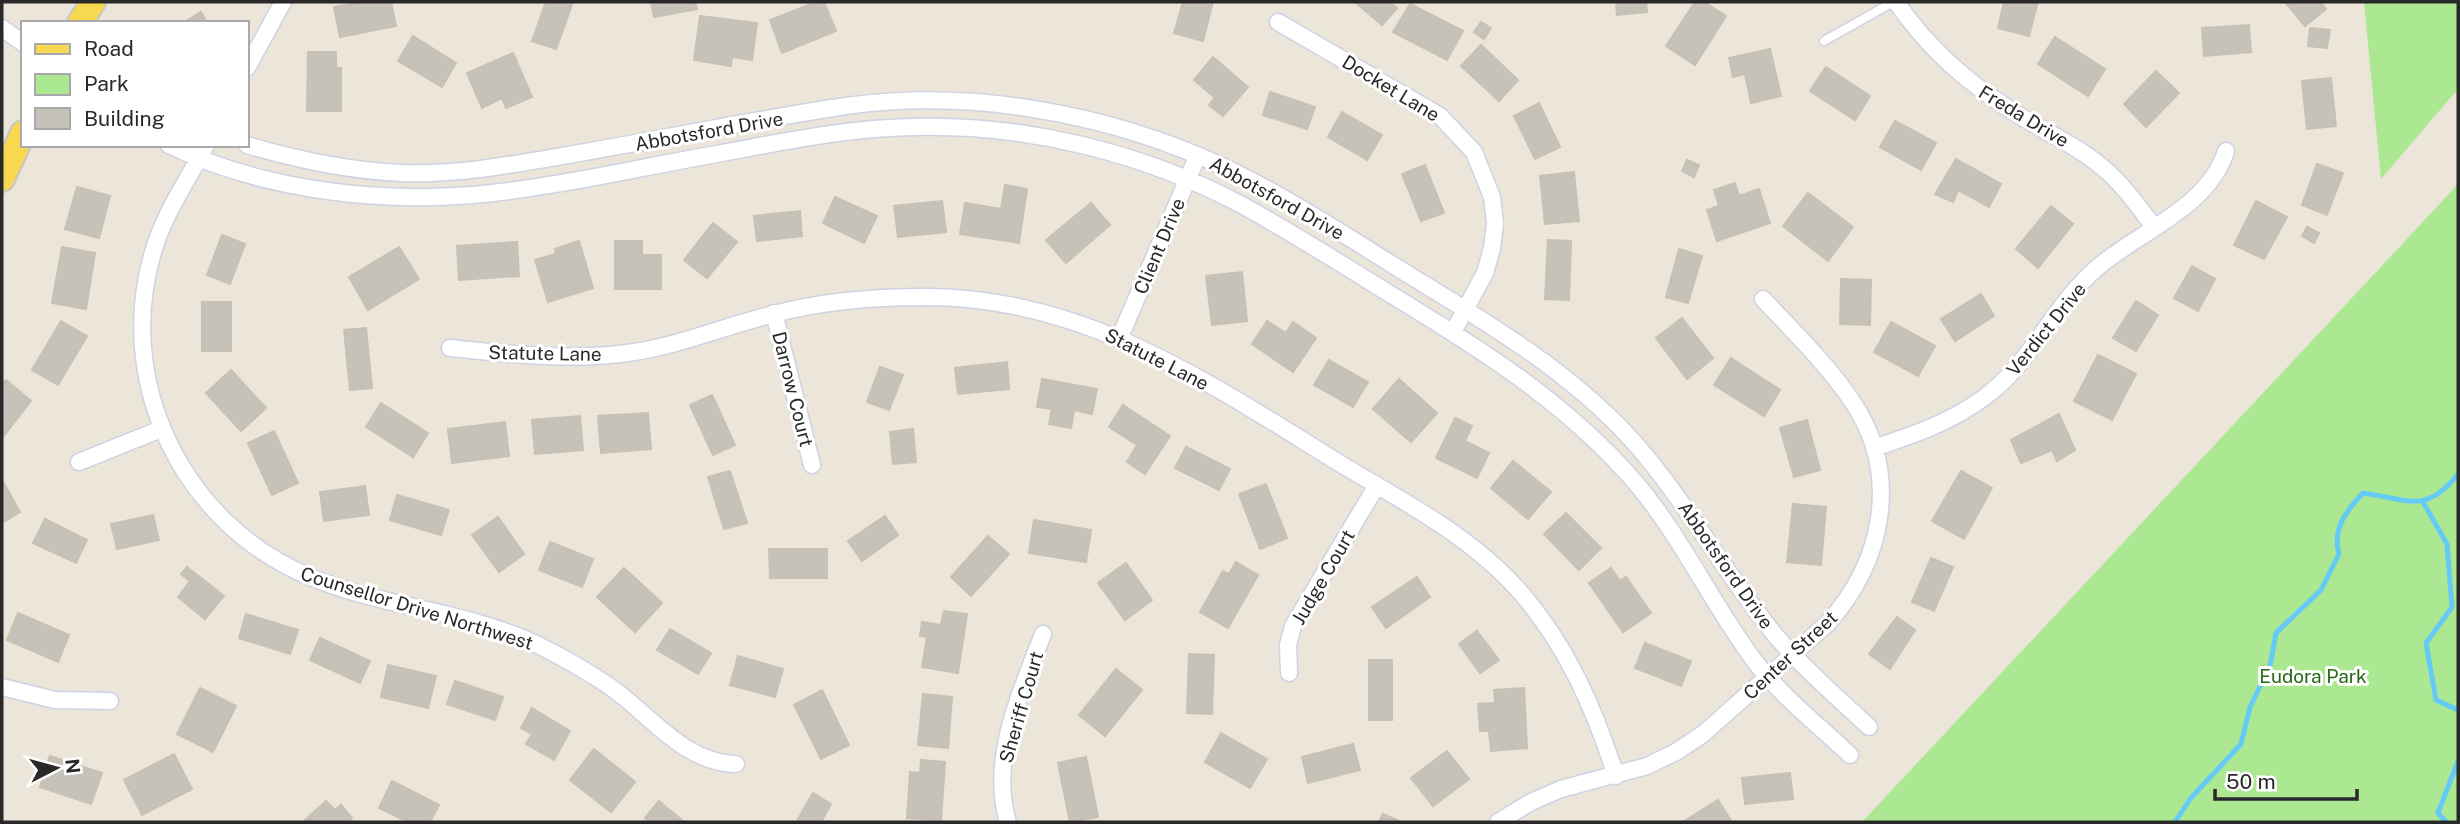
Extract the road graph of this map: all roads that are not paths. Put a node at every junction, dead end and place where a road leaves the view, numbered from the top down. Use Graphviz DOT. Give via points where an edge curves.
graph roads {
  1 [pos="93,2"];
  2 [pos="283,2"];
  3 [pos="1895,2"];
  4 [pos="81,21"];
  5 [pos="1278,22"];
  6 [pos="2,28"];
  7 [pos="1824,41"];
  8 [pos="21,42"];
  9 [pos="248,66"];
  10 [pos="21,137"];
  11 [pos="248,145"];
  12 [pos="180,147"];
  13 [pos="203,151"];
  14 [pos="2226,151"];
  15 [pos="1198,155"];
  16 [pos="2,180"];
  17 [pos="1187,181"];
  18 [pos="2154,227"];
  19 [pos="1763,299"];
  20 [pos="1465,309"];
  21 [pos="774,313"];
  22 [pos="1453,332"];
  23 [pos="1120,337"];
  24 [pos="450,348"];
  25 [pos="161,429"];
  26 [pos="1874,448"];
  27 [pos="79,462"];
  28 [pos="812,465"];
  29 [pos="1377,485"];
  30 [pos="1043,634"];
  31 [pos="1793,654"];
  32 [pos="1289,673"];
  33 [pos="1768,677"];
  34 [pos="2,687"];
  35 [pos="110,701"];
  36 [pos="1868,727"];
  37 [pos="1850,755"];
  38 [pos="736,764"];
  39 [pos="1616,776"];
  40 [pos="1008,822"];
  41 [pos="1498,822"];
  1 -- 4 [label="main road"];
  2 -- 9 [label="street"];
  3 -- 7 [label="lane"];
  3 -- 18 [label="street, Freda Drive" via="1963,78 2105,169"];
  5 -- 20 [label="street, Docket Lane" via="1440,116 1474,152 1492,197 1495,223 1485,273"];
  6 -- 8 [label="street"];
  10 -- 16 [label="main road"];
  11 -- 15 [label="street, Abbotsford Drive" via="311,163 359,170 486,169 851,106 943,101 1085,119"];
  12 -- 13 [label="street, Abbotsford Drive"];
  13 -- 17 [label="street, Abbotsford Drive" via="257,176 358,194 470,195 824,135 914,127 1027,135 1084,145"];
  13 -- 25 [label="street, Counsellor Drive Northwest" via="164,221 146,281 144,363"];
  14 -- 18 [label="street, Verdict Drive" via="2200,194"];
  15 -- 17 [label="street, Client Drive"];
  15 -- 20 [label="street, Abbotsford Drive" via="1254,182"];
  17 -- 22 [label="street, Abbotsford Drive" via="1235,201"];
  17 -- 23 [label="street, Client Drive"];
  18 -- 26 [label="street, Verdict Drive" via="2098,267 2073,292 2033,350 1986,397 1922,432"];
  19 -- 26 [label="street, Center Street" via="1851,400"];
  20 -- 22 [label="street, Docket Lane"];
  20 -- 31 [label="street, Abbotsford Drive" via="1571,383 1629,436 1673,488 1774,634"];
  21 -- 23 [label="street, Statute Lane" via="872,298 965,299 1026,308"];
  21 -- 24 [label="street, Statute Lane" via="676,344 630,353 536,356"];
  21 -- 28 [label="street, Darrow Court"];
  22 -- 33 [label="street, Abbotsford Drive" via="1548,397 1634,481"];
  23 -- 29 [label="street, Statute Lane"];
  25 -- 27 [label="street"];
  25 -- 38 [label="street, Counsellor Drive Northwest" via="195,489 218,516 276,561 331,585 497,629 538,645 610,686 687,751 705,760"];
  26 -- 31 [label="street, Center Street" via="1882,506 1869,563 1846,603"];
  29 -- 32 [label="street, Judge Court" via="1293,626"];
  29 -- 39 [label="street, Statute Lane" via="1454,533 1520,591 1569,659 1589,698"];
  30 -- 40 [label="street, Sheriff Court" via="1003,753 1001,782"];
  31 -- 33 [label="street, Center Street"];
  31 -- 36 [label="street, Abbotsford Drive"];
  33 -- 37 [label="street, Abbotsford Drive"];
  33 -- 39 [label="street, Center Street" via="1676,752"];
  34 -- 35 [label="street" via="55,700"];
  39 -- 41 [label="street, Center Street" via="1561,789"];
}
